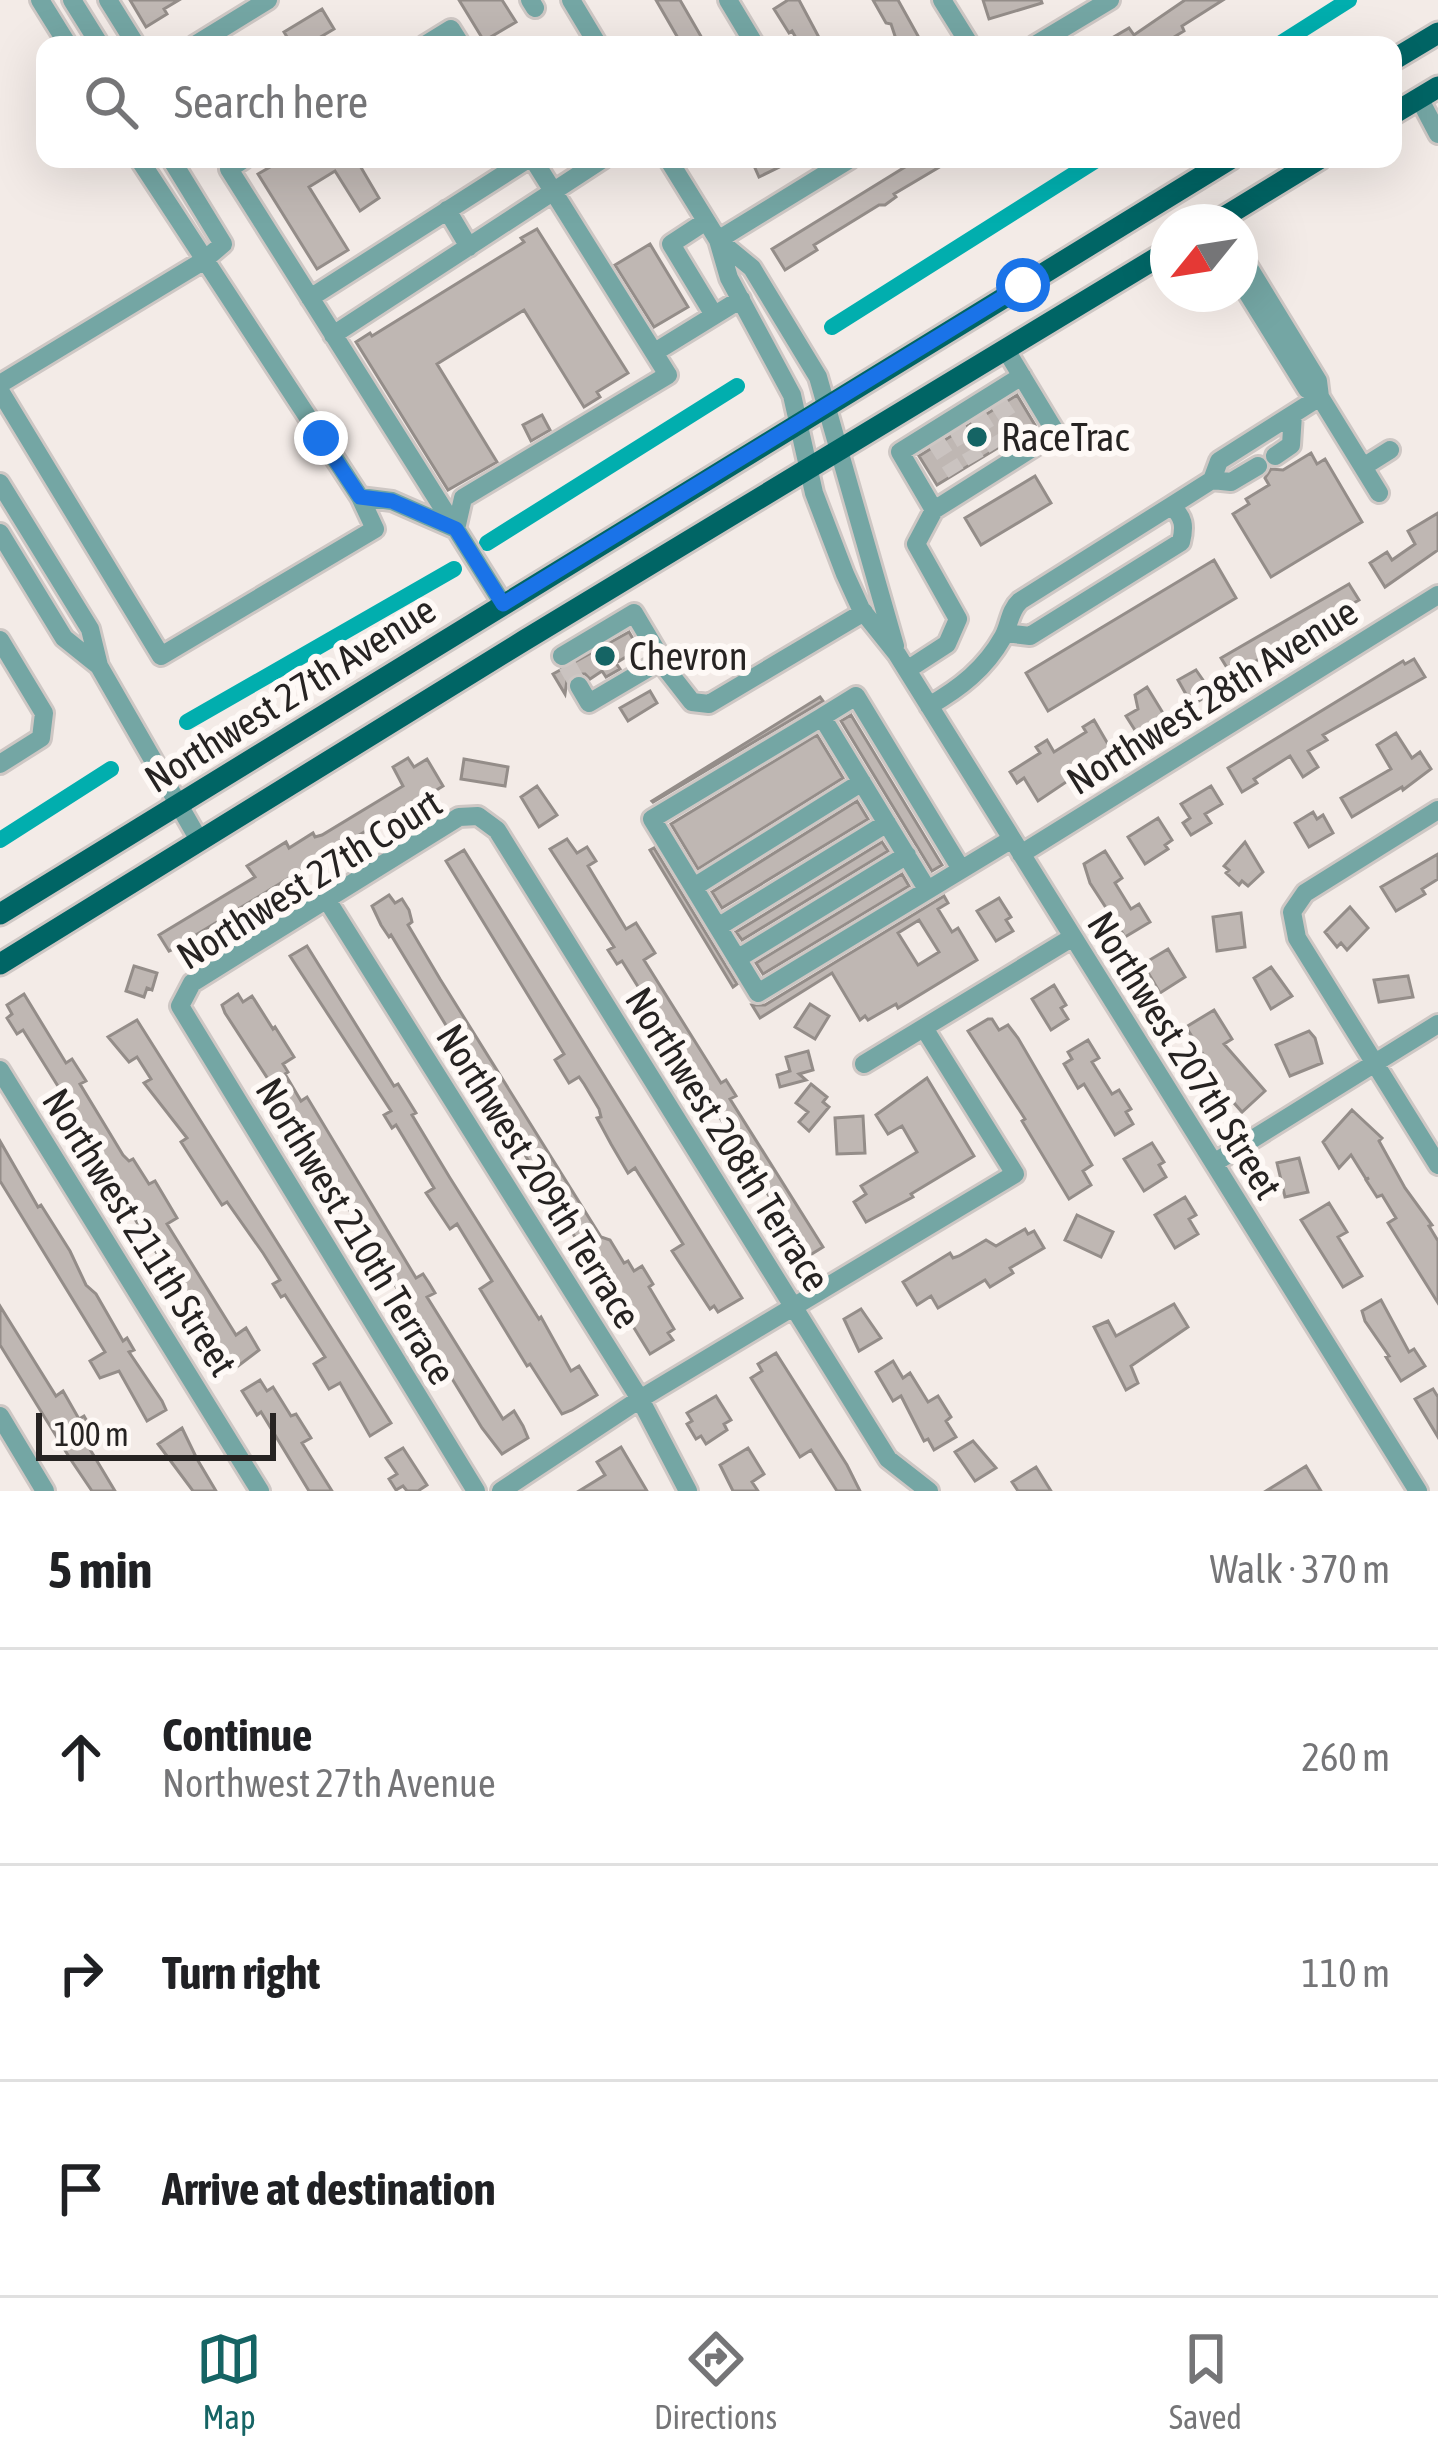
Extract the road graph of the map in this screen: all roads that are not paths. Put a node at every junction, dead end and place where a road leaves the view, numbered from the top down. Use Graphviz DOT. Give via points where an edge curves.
graph roads {
  1 [pos="40,0"];
  2 [pos="72,0"];
  3 [pos="108,0"];
  4 [pos="268,0"];
  5 [pos="571,0"];
  6 [pos="728,0"];
  7 [pos="942,0"];
  8 [pos="1110,0"];
  9 [pos="1438,33"];
  10 [pos="62,36"];
  11 [pos="94,36"];
  12 [pos="130,36"];
  13 [pos="210,36"];
  14 [pos="593,36"];
  15 [pos="750,36"];
  16 [pos="964,36"];
  17 [pos="1050,36"];
  18 [pos="1402,55"];
  19 [pos="1428,93"];
  20 [pos="1402,109"];
  21 [pos="1438,134"];
  22 [pos="145,168"];
  23 [pos="177,168"];
  24 [pos="230,168"];
  25 [pos="516,168"];
  26 [pos="537,168"];
  27 [pos="590,168"];
  28 [pos="674,168"];
  29 [pos="828,168"];
  30 [pos="1216,168"];
  31 [pos="1304,168"];
  32 [pos="554,192"];
  33 [pos="1245,204"];
  34 [pos="447,211"];
  35 [pos="706,221"];
  36 [pos="718,240"];
  37 [pos="470,247"];
  38 [pos="202,261"];
  39 [pos="1150,262"];
  40 [pos="1258,295"];
  41 [pos="310,298"];
  42 [pos="741,299"];
  43 [pos="714,315"];
  44 [pos="333,335"];
  45 [pos="1006,350"];
  46 [pos="655,352"];
  47 [pos="1022,376"];
  48 [pos="0,388"];
  49 [pos="1320,397"];
  50 [pos="826,405"];
  51 [pos="1292,414"];
  52 [pos="799,422"];
  53 [pos="1390,450"];
  54 [pos="838,452"];
  55 [pos="1363,467"];
  56 [pos="809,470"];
  57 [pos="1212,480"];
  58 [pos="0,483"];
  59 [pos="1378,493"];
  60 [pos="360,497"];
  61 [pos="1171,506"];
  62 [pos="934,510"];
  63 [pos="456,529"];
  64 [pos="0,533"];
  65 [pos="605,592"];
  66 [pos="1438,595"];
  67 [pos="503,604"];
  68 [pos="863,612"];
  69 [pos="622,620"];
  70 [pos="1005,633"];
  71 [pos="535,634"];
  72 [pos="0,640"];
  73 [pos="660,661"];
  74 [pos="902,662"];
  75 [pos="99,666"];
  76 [pos="8,670"];
  77 [pos="579,686"];
  78 [pos="929,706"];
  79 [pos="822,717"];
  80 [pos="0,764"];
  81 [pos="862,782"];
  82 [pos="179,806"];
  83 [pos="1438,810"];
  84 [pos="478,816"];
  85 [pos="887,823"];
  86 [pos="199,840"];
  87 [pos="1017,847"];
  88 [pos="907,855"];
  89 [pos="961,869"];
  90 [pos="694,887"];
  91 [pos="928,889"];
  92 [pos="327,900"];
  93 [pos="0,914"];
  94 [pos="718,927"];
  95 [pos="1073,937"];
  96 [pos="737,959"];
  97 [pos="0,964"];
  98 [pos="180,1006"];
  99 [pos="1438,1024"];
  100 [pos="924,1028"];
  101 [pos="1375,1063"];
  102 [pos="864,1064"];
  103 [pos="0,1070"];
  104 [pos="7,1096"];
  105 [pos="1214,1163"];
  106 [pos="1438,1165"];
  107 [pos="796,1307"];
  108 [pos="640,1399"];
  109 [pos="0,1415"];
  110 [pos="45,1491"];
  111 [pos="260,1491"];
  112 [pos="476,1491"];
  113 [pos="500,1491"];
  114 [pos="688,1491"];
  115 [pos="928,1491"];
  116 [pos="1418,1491"];
  1 -- 10 [label="street"];
  2 -- 11 [label="street"];
  3 -- 12 [label="street"];
  4 -- 13 [label="street"];
  5 -- 14 [label="street"];
  6 -- 15 [label="street"];
  7 -- 16 [label="street"];
  8 -- 17 [label="street"];
  9 -- 18 [label="main road"];
  19 -- 20 [label="main road"];
  19 -- 21 [label="street"];
  22 -- 38 [label="street"];
  23 -- 38 [label="street" via="223,244"];
  24 -- 41 [label="street"];
  25 -- 34 [label="street"];
  26 -- 32 [label="street"];
  27 -- 32 [label="street"];
  28 -- 35 [label="street, Northwest 207th Street"];
  29 -- 36 [label="street"];
  30 -- 50 [label="main road, Northwest 27th Avenue"];
  31 -- 33 [label="main road"];
  32 -- 37 [label="street"];
  32 -- 46 [label="street"];
  34 -- 37 [label="street"];
  34 -- 41 [label="street"];
  35 -- 36 [label="street, Northwest 207th Street"];
  35 -- 43 [label="street" via="671,244"];
  36 -- 42 [label="street, Northwest 207th Street"];
  36 -- 50 [label="street, Northwest 207th Street" via="752,268 818,377"];
  37 -- 44 [label="street"];
  38 -- 48 [label="street"];
  38 -- 60 [label="street"];
  39 -- 45 [label="main road, Northwest 27th Avenue"];
  40 -- 49 [label="street" via="1307,389"];
  41 -- 44 [label="street"];
  42 -- 43 [label="street"];
  42 -- 52 [label="street, Northwest 207th Street"];
  43 -- 46 [label="street"];
  44 -- 63 [label="street"];
  45 -- 47 [label="street"];
  45 -- 54 [label="main road, Northwest 27th Avenue"];
  46 -- 63 [label="street" via="668,375 463,499"];
  47 -- 62 [label="street" via="900,452"];
  47 -- 62 [label="street" via="1056,433 1024,442 961,481"];
  48 -- 60 [label="street" via="161,656 375,529"];
  49 -- 51 [label="street"];
  49 -- 55 [label="street"];
  50 -- 52 [label="main road, Northwest 27th Avenue"];
  50 -- 54 [label="street, Northwest 207th Street"];
  51 -- 57 [label="street" via="1219,461"];
  51 -- 57 [label="street" via="1291,445 1231,482"];
  52 -- 56 [label="street, Northwest 207th Street"];
  52 -- 67 [label="main road, Northwest 27th Avenue"];
  53 -- 55 [label="street"];
  54 -- 56 [label="main road, Northwest 27th Avenue"];
  54 -- 74 [label="street, Northwest 207th Street"];
  55 -- 59 [label="street"];
  56 -- 65 [label="main road, Northwest 27th Avenue"];
  56 -- 68 [label="street, Northwest 207th Street"];
  57 -- 61 [label="street"];
  58 -- 75 [label="street" via="90,629"];
  60 -- 63 [label="street" via="392,501"];
  61 -- 70 [label="street" via="1013,606"];
  61 -- 70 [label="street" via="1184,528 1181,542 1030,636"];
  62 -- 74 [label="street" via="916,544 958,619 946,644"];
  63 -- 67 [label="street"];
  64 -- 75 [label="street" via="64,638"];
  65 -- 69 [label="street"];
  65 -- 71 [label="main road, Northwest 27th Avenue"];
  66 -- 87 [label="street, Northwest 28th Avenue"];
  67 -- 71 [label="main road"];
  67 -- 82 [label="main road, Northwest 27th Avenue"];
  68 -- 73 [label="street" via="709,704 692,702"];
  68 -- 74 [label="street, Northwest 207th Street"];
  69 -- 71 [label="street" via="564,661"];
  69 -- 73 [label="street" via="634,613"];
  70 -- 78 [label="street" via="963,686"];
  71 -- 86 [label="main road, Northwest 27th Avenue"];
  72 -- 76 [label="street"];
  73 -- 77 [label="street" via="589,703"];
  74 -- 78 [label="street, Northwest 207th Street"];
  75 -- 82 [label="street"];
  76 -- 80 [label="street" via="44,713 41,739"];
  78 -- 87 [label="street, Northwest 207th Street"];
  79 -- 81 [label="street"];
  79 -- 89 [label="street" via="856,696"];
  79 -- 90 [label="street" via="652,819"];
  81 -- 85 [label="street"];
  81 -- 90 [label="street"];
  82 -- 86 [label="street"];
  82 -- 93 [label="main road, Northwest 27th Avenue"];
  83 -- 101 [label="street" via="1305,893 1292,913 1297,938"];
  84 -- 92 [label="street, Northwest 27th Court" via="459,817"];
  84 -- 107 [label="street, Northwest 208th Terrace" via="497,830"];
  85 -- 88 [label="street"];
  85 -- 94 [label="street"];
  86 -- 97 [label="main road, Northwest 27th Avenue"];
  87 -- 89 [label="street, Northwest 28th Avenue"];
  87 -- 95 [label="street, Northwest 207th Street"];
  88 -- 91 [label="street"];
  88 -- 96 [label="street"];
  89 -- 91 [label="street, Northwest 28th Avenue"];
  90 -- 94 [label="street"];
  91 -- 96 [label="street, Northwest 28th Avenue" via="758,992"];
  92 -- 98 [label="street, Northwest 27th Court" via="192,982"];
  92 -- 108 [label="street, Northwest 209th Terrace"];
  94 -- 96 [label="street"];
  95 -- 100 [label="street"];
  95 -- 105 [label="street, Northwest 207th Street"];
  98 -- 112 [label="street, Northwest 210th Terrace"];
  99 -- 101 [label="street"];
  100 -- 102 [label="street"];
  100 -- 107 [label="street" via="1015,1174"];
  101 -- 105 [label="street"];
  101 -- 106 [label="street"];
  103 -- 104 [label="street, Northwest 211th Street"];
  104 -- 111 [label="street, Northwest 211th Street"];
  105 -- 116 [label="street, Northwest 207th Street"];
  107 -- 108 [label="street"];
  107 -- 115 [label="street, Northwest 208th Terrace" via="888,1459"];
  108 -- 113 [label="street"];
  108 -- 114 [label="street, Northwest 209th Terrace"];
  109 -- 110 [label="street"];
}
